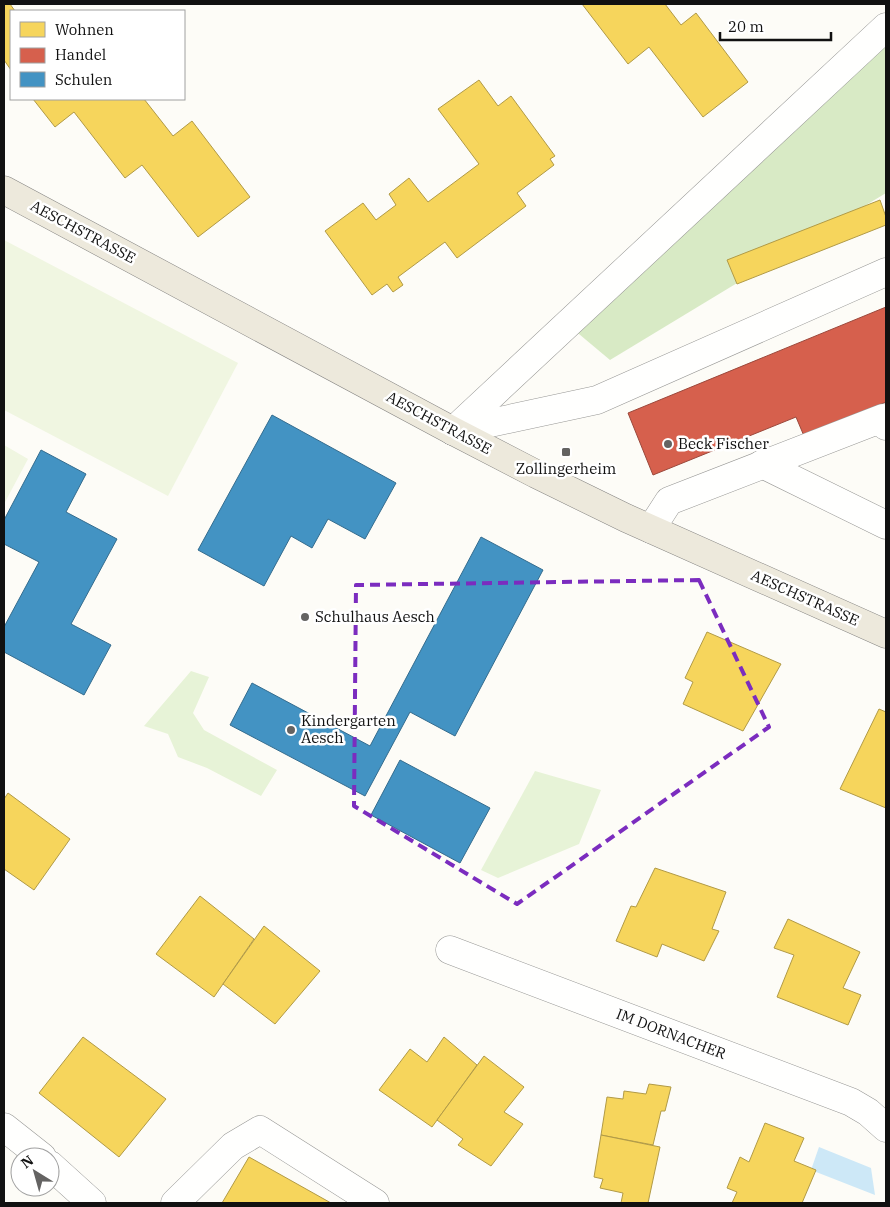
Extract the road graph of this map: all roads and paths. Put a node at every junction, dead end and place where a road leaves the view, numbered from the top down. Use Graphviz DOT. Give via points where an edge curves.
graph roads {
  1 [pos="886,28"];
  2 [pos="4,190"];
  3 [pos="886,272"];
  4 [pos="886,426"];
  5 [pos="453,431"];
  6 [pos="762,464"];
  7 [pos="886,524"];
  8 [pos="650,529"];
  9 [pos="886,634"];
  10 [pos="450,950"];
  11 [pos="4,1127"];
  12 [pos="886,1128"];
  13 [pos="29,1147"];
  14 [pos="60,1174"];
  15 [pos="92,1203"];
  16 [pos="175,1203"];
  17 [pos="375,1203"];
  1 -- 5 [label="street"];
  2 -- 5 [label="main road, AESCHSTRASSE"];
  3 -- 5 [label="street" via="597,400"];
  4 -- 6 [label="street" via="883,418"];
  5 -- 8 [label="main road, AESCHSTRASSE"];
  6 -- 7 [label="street"];
  6 -- 8 [label="street" via="669,501"];
  8 -- 9 [label="main road, AESCHSTRASSE"];
  10 -- 12 [label="street, IM DORNACHER" via="851,1102"];
  11 -- 13 [label="street"];
  14 -- 15 [label="street"];
  16 -- 17 [label="street" via="233,1146 260,1130"];
}
